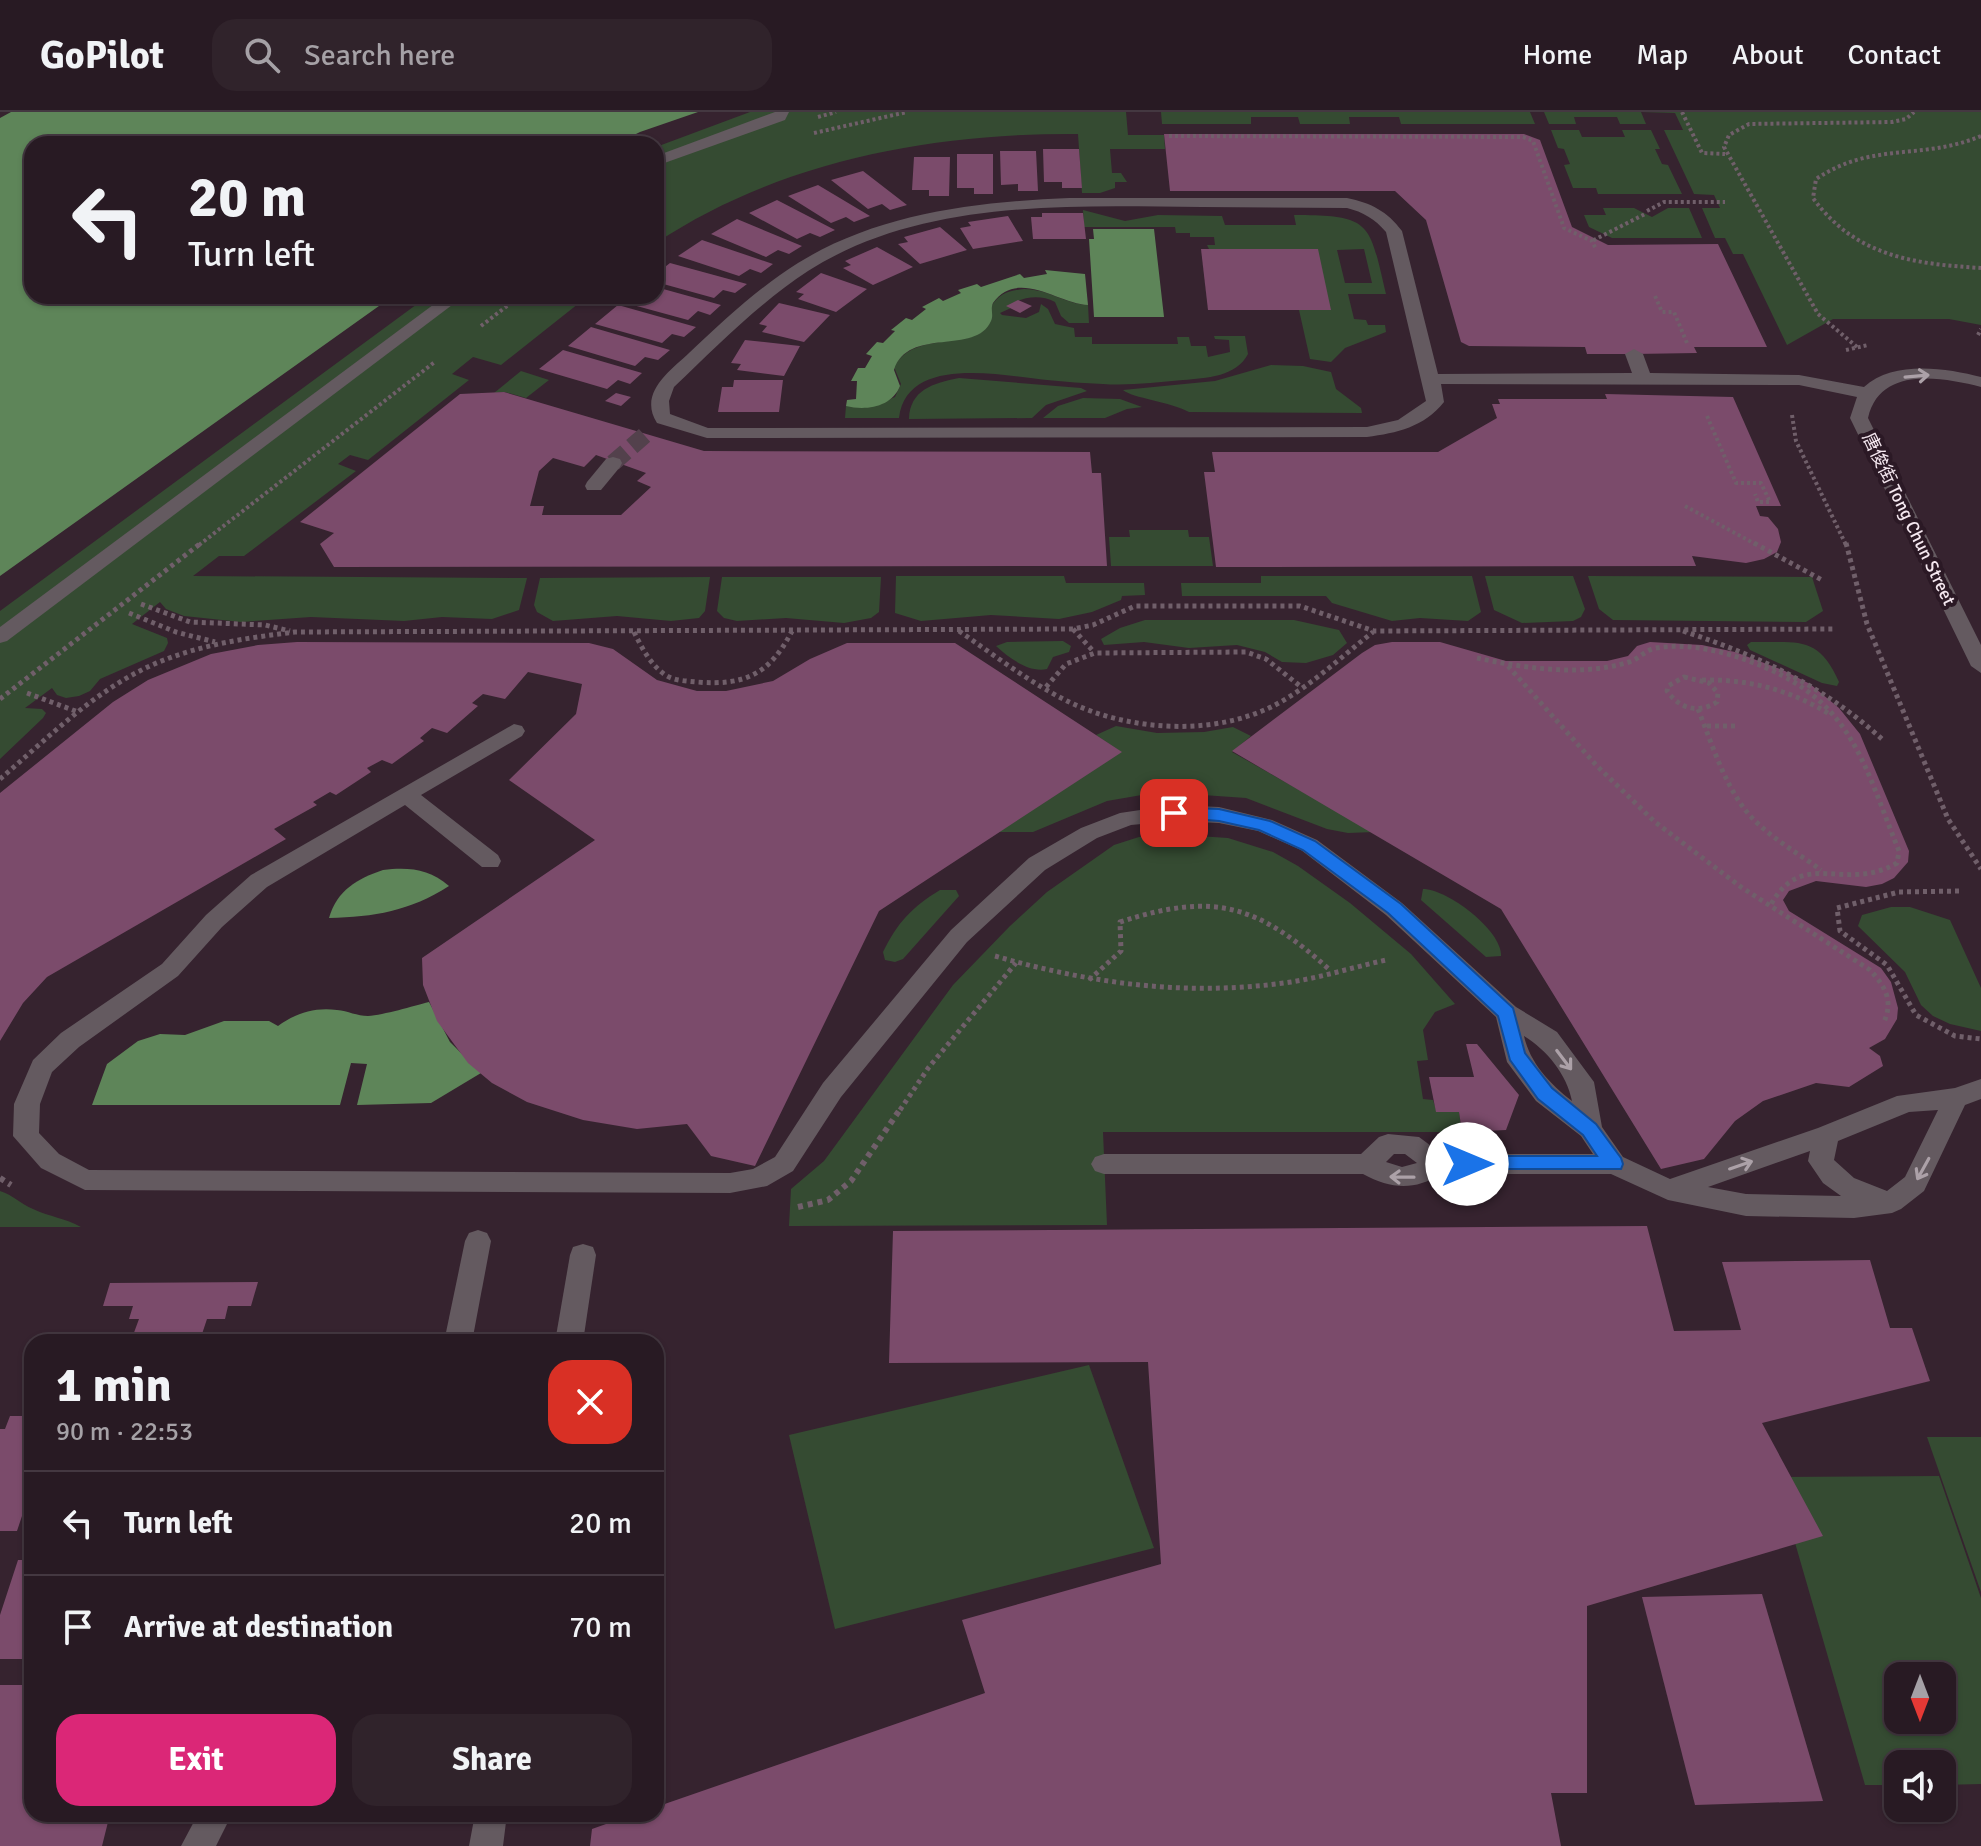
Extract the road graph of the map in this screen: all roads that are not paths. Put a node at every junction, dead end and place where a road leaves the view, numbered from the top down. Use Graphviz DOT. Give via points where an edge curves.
graph roads {
  1 [pos="782,112"];
  2 [pos="664,158"];
  3 [pos="445,304"];
  4 [pos="1634,354"];
  5 [pos="1431,379"];
  6 [pos="1643,379"];
  7 [pos="1981,382"];
  8 [pos="1866,393"];
  9 [pos="663,419"];
  10 [pos="646,434"];
  11 [pos="613,463"];
  12 [pos="594,486"];
  13 [pos="0,637"];
  14 [pos="1981,666"];
  15 [pos="514,731"];
  16 [pos="406,795"];
  17 [pos="490,861"];
  18 [pos="1507,1013"];
  19 [pos="1968,1094"];
  20 [pos="1590,1129"];
  21 [pos="1827,1135"];
  22 [pos="1104,1164"];
  23 [pos="1614,1164"];
  24 [pos="1668,1190"];
  25 [pos="1892,1202"];
  26 [pos="478,1241"];
  27 [pos="583,1255"];
  28 [pos="460,1334"];
  29 [pos="570,1334"];
  30 [pos="212,1822"];
  31 [pos="490,1822"];
  32 [pos="198,1846"];
  33 [pos="486,1846"];
  1 -- 2 [label="street"];
  3 -- 13 [label="street"];
  4 -- 6 [label="street"];
  5 -- 6 [label="street"];
  5 -- 9 [label="street" via="1435,402 1420,418 1367,432 707,433"];
  5 -- 9 [label="street" via="1394,231 1367,207 1039,203 936,216 828,253 801,268 667,384 659,397"];
  6 -- 8 [label="street" via="1799,380"];
  8 -- 7 [label="street, one-way" via="1879,384 1919,374"];
  8 -- 14 [label="street, 唐俊街 Tong Chun Street" via="1859,418"];
  9 -- 10 [label="street"];
  11 -- 12 [label="street"];
  15 -- 16 [label="street"];
  16 -- 17 [label="street"];
  16 -- 18 [label="street" via="259,881 170,970 70,1040 42,1067 27,1104 26,1136 50,1161 85,1180 758,1179 784,1164 832,1090 959,936 997,898 1037,864 1089,833 1128,818 1174,813 1264,825 1309,845 1394,909"];
  18 -- 20 [label="street" via="1516,1055 1545,1094"];
  18 -- 20 [label="street, one-way" via="1548,1039 1581,1082"];
  19 -- 21 [label="street" via="1906,1103"];
  19 -- 25 [label="street, one-way" via="1915,1184"];
  20 -- 23 [label="street"];
  24 -- 21 [label="street, one-way"];
  21 -- 25 [label="street" via="1821,1161 1833,1180 1848,1190"];
  22 -- 23 [label="street" via="1367,1164 1391,1178 1417,1177 1437,1164"];
  23 -- 24 [label="street"];
  24 -- 25 [label="street" via="1746,1205 1854,1207"];
  26 -- 28 [label="street"];
  27 -- 29 [label="street"];
  30 -- 32 [label="street"];
  31 -- 33 [label="street"];
}
